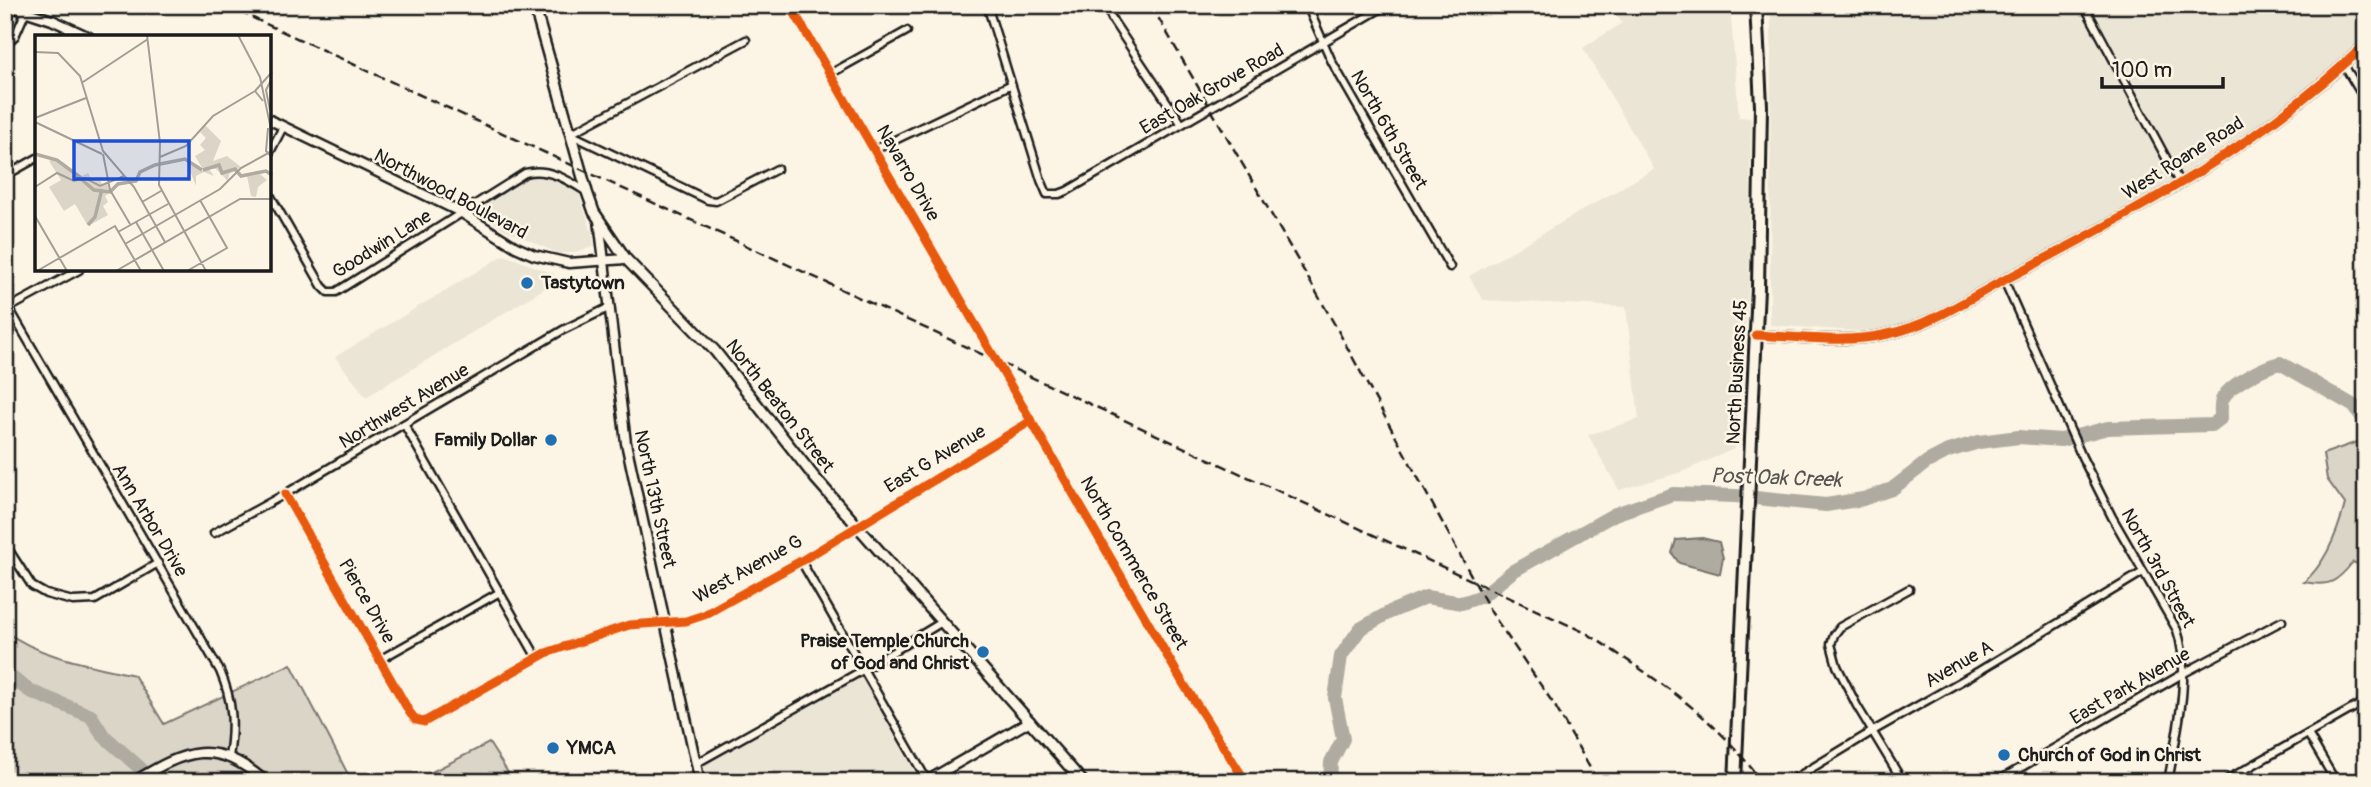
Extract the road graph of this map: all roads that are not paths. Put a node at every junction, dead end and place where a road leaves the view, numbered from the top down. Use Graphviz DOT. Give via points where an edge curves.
graph roads {
  1 [pos="6,5"];
  2 [pos="545,5"];
  3 [pos="790,5"];
  4 [pos="987,5"];
  5 [pos="1106,5"];
  6 [pos="1307,5"];
  7 [pos="1387,5"];
  8 [pos="1756,5"];
  9 [pos="2084,5"];
  10 [pos="535,8"];
  11 [pos="26,11"];
  12 [pos="907,31"];
  13 [pos="84,35"];
  14 [pos="746,40"];
  15 [pos="1324,42"];
  16 [pos="2366,44"];
  17 [pos="5,45"];
  18 [pos="2344,65"];
  19 [pos="830,74"];
  20 [pos="1010,85"];
  21 [pos="2366,102"];
  22 [pos="271,121"];
  23 [pos="1181,123"];
  24 [pos="283,127"];
  25 [pos="570,134"];
  26 [pos="271,150"];
  27 [pos="874,150"];
  28 [pos="35,159"];
  29 [pos="777,169"];
  30 [pos="5,176"];
  31 [pos="2179,182"];
  32 [pos="587,192"];
  33 [pos="271,197"];
  34 [pos="462,213"];
  35 [pos="598,219"];
  36 [pos="626,259"];
  37 [pos="604,260"];
  38 [pos="1450,268"];
  39 [pos="77,271"];
  40 [pos="2004,280"];
  41 [pos="610,306"];
  42 [pos="7,309"];
  43 [pos="1756,335"];
  44 [pos="995,359"];
  45 [pos="1031,421"];
  46 [pos="404,424"];
  47 [pos="285,495"];
  48 [pos="857,527"];
  49 [pos="214,533"];
  50 [pos="5,544"];
  51 [pos="801,561"];
  52 [pos="158,563"];
  53 [pos="2143,572"];
  54 [pos="1909,589"];
  55 [pos="500,592"];
  56 [pos="2282,621"];
  57 [pos="666,622"];
  58 [pos="942,622"];
  59 [pos="537,658"];
  60 [pos="381,659"];
  61 [pos="863,670"];
  62 [pos="2184,673"];
  63 [pos="2366,701"];
  64 [pos="1030,721"];
  65 [pos="421,722"];
  66 [pos="1872,731"];
  67 [pos="2308,734"];
  68 [pos="229,758"];
  69 [pos="696,763"];
  70 [pos="927,781"];
  71 [pos="133,782"];
  72 [pos="266,782"];
  73 [pos="700,782"];
  74 [pos="1083,782"];
  75 [pos="1246,782"];
  76 [pos="1735,782"];
  77 [pos="1789,782"];
  78 [pos="1903,782"];
  79 [pos="1996,782"];
  80 [pos="2168,782"];
  81 [pos="2223,782"];
  82 [pos="2336,782"];
  1 -- 11 [label="street"];
  2 -- 10 [label="street"];
  3 -- 19 [label="street, Navarro Drive"];
  4 -- 20 [label="street"];
  5 -- 23 [label="street"];
  6 -- 15 [label="street, North 6th Street"];
  7 -- 15 [label="street, East Oak Grove Road"];
  8 -- 43 [label="main road, North Business 45" via="1761,106"];
  9 -- 31 [label="street"];
  10 -- 25 [label="main road, North Beaton Street"];
  11 -- 13 [label="street"];
  11 -- 17 [label="street" via="15,37"];
  12 -- 19 [label="street"];
  14 -- 25 [label="street"];
  15 -- 23 [label="street, East Oak Grove Road"];
  15 -- 38 [label="street, North 6th Street"];
  16 -- 18 [label="street, West Roane Road"];
  18 -- 21 [label="street"];
  18 -- 31 [label="street, West Roane Road" via="2292,108"];
  19 -- 27 [label="street, Navarro Drive"];
  20 -- 23 [label="street, East Oak Grove Road" via="1043,187 1051,195 1067,191"];
  20 -- 27 [label="street"];
  22 -- 24 [label="street, Northwood Boulevard"];
  24 -- 26 [label="street"];
  24 -- 34 [label="street, Northwood Boulevard"];
  25 -- 29 [label="street" via="708,200 716,201"];
  25 -- 32 [label="main road, North Beaton Street"];
  27 -- 44 [label="street, Navarro Drive"];
  28 -- 30 [label="street"];
  31 -- 40 [label="street, West Roane Road" via="2104,229"];
  32 -- 34 [label="street, Goodwin Lane" via="537,170"];
  32 -- 35 [label="main road, North Beaton Street"];
  33 -- 34 [label="street, Goodwin Lane" via="328,292 336,292"];
  34 -- 37 [label="street, Northwood Boulevard" via="534,255 569,263"];
  35 -- 36 [label="main road, North Beaton Street"];
  35 -- 37 [label="street, North 13th Street"];
  36 -- 37 [label="street, Northwood Boulevard"];
  36 -- 48 [label="main road, North Beaton Street" via="715,351"];
  37 -- 41 [label="street, North 13th Street"];
  39 -- 42 [label="street"];
  40 -- 43 [label="street, West Roane Road" via="1930,321 1888,334 1848,339"];
  40 -- 53 [label="street, North 3rd Street" via="2082,457"];
  41 -- 46 [label="street, Northwest Avenue"];
  41 -- 57 [label="street, North 13th Street" via="626,443"];
  42 -- 52 [label="street, Ann Arbor Drive"];
  43 -- 76 [label="main road, North Business 45"];
  44 -- 45 [label="street, North Commerce Street"];
  45 -- 48 [label="street, East G Avenue"];
  45 -- 75 [label="street, North Commerce Street"];
  46 -- 47 [label="street, Northwest Avenue"];
  46 -- 55 [label="street"];
  47 -- 49 [label="street, Northwest Avenue"];
  47 -- 60 [label="street, Pierce Drive"];
  48 -- 51 [label="street, West Avenue G"];
  48 -- 58 [label="main road, North Beaton Street"];
  50 -- 52 [label="street" via="32,586 73,601 94,600"];
  51 -- 57 [label="street, West Avenue G" via="704,615"];
  51 -- 61 [label="street"];
  52 -- 68 [label="street, Ann Arbor Drive" via="220,671 231,699"];
  53 -- 62 [label="street, North 3rd Street" via="2177,630"];
  53 -- 66 [label="street, Avenue A"];
  54 -- 66 [label="street" via="1840,627 1831,644 1837,666"];
  55 -- 59 [label="street"];
  55 -- 60 [label="street"];
  56 -- 62 [label="street, East Park Avenue"];
  57 -- 59 [label="street, West Avenue G" via="629,625"];
  57 -- 69 [label="street, North 13th Street"];
  58 -- 61 [label="street"];
  58 -- 64 [label="main road, North Beaton Street"];
  59 -- 65 [label="street, West Avenue G"];
  60 -- 65 [label="street, Pierce Drive" via="410,713"];
  61 -- 69 [label="street"];
  61 -- 70 [label="street"];
  62 -- 79 [label="street, East Park Avenue"];
  62 -- 80 [label="street, North 3rd Street"];
  63 -- 67 [label="street"];
  64 -- 70 [label="street"];
  64 -- 74 [label="main road, North Beaton Street"];
  66 -- 77 [label="street, Avenue A"];
  66 -- 78 [label="street"];
  67 -- 81 [label="street"];
  67 -- 82 [label="street"];
  68 -- 71 [label="street" via="188,754"];
  68 -- 72 [label="street"];
  69 -- 73 [label="street, North 13th Street"];
}
